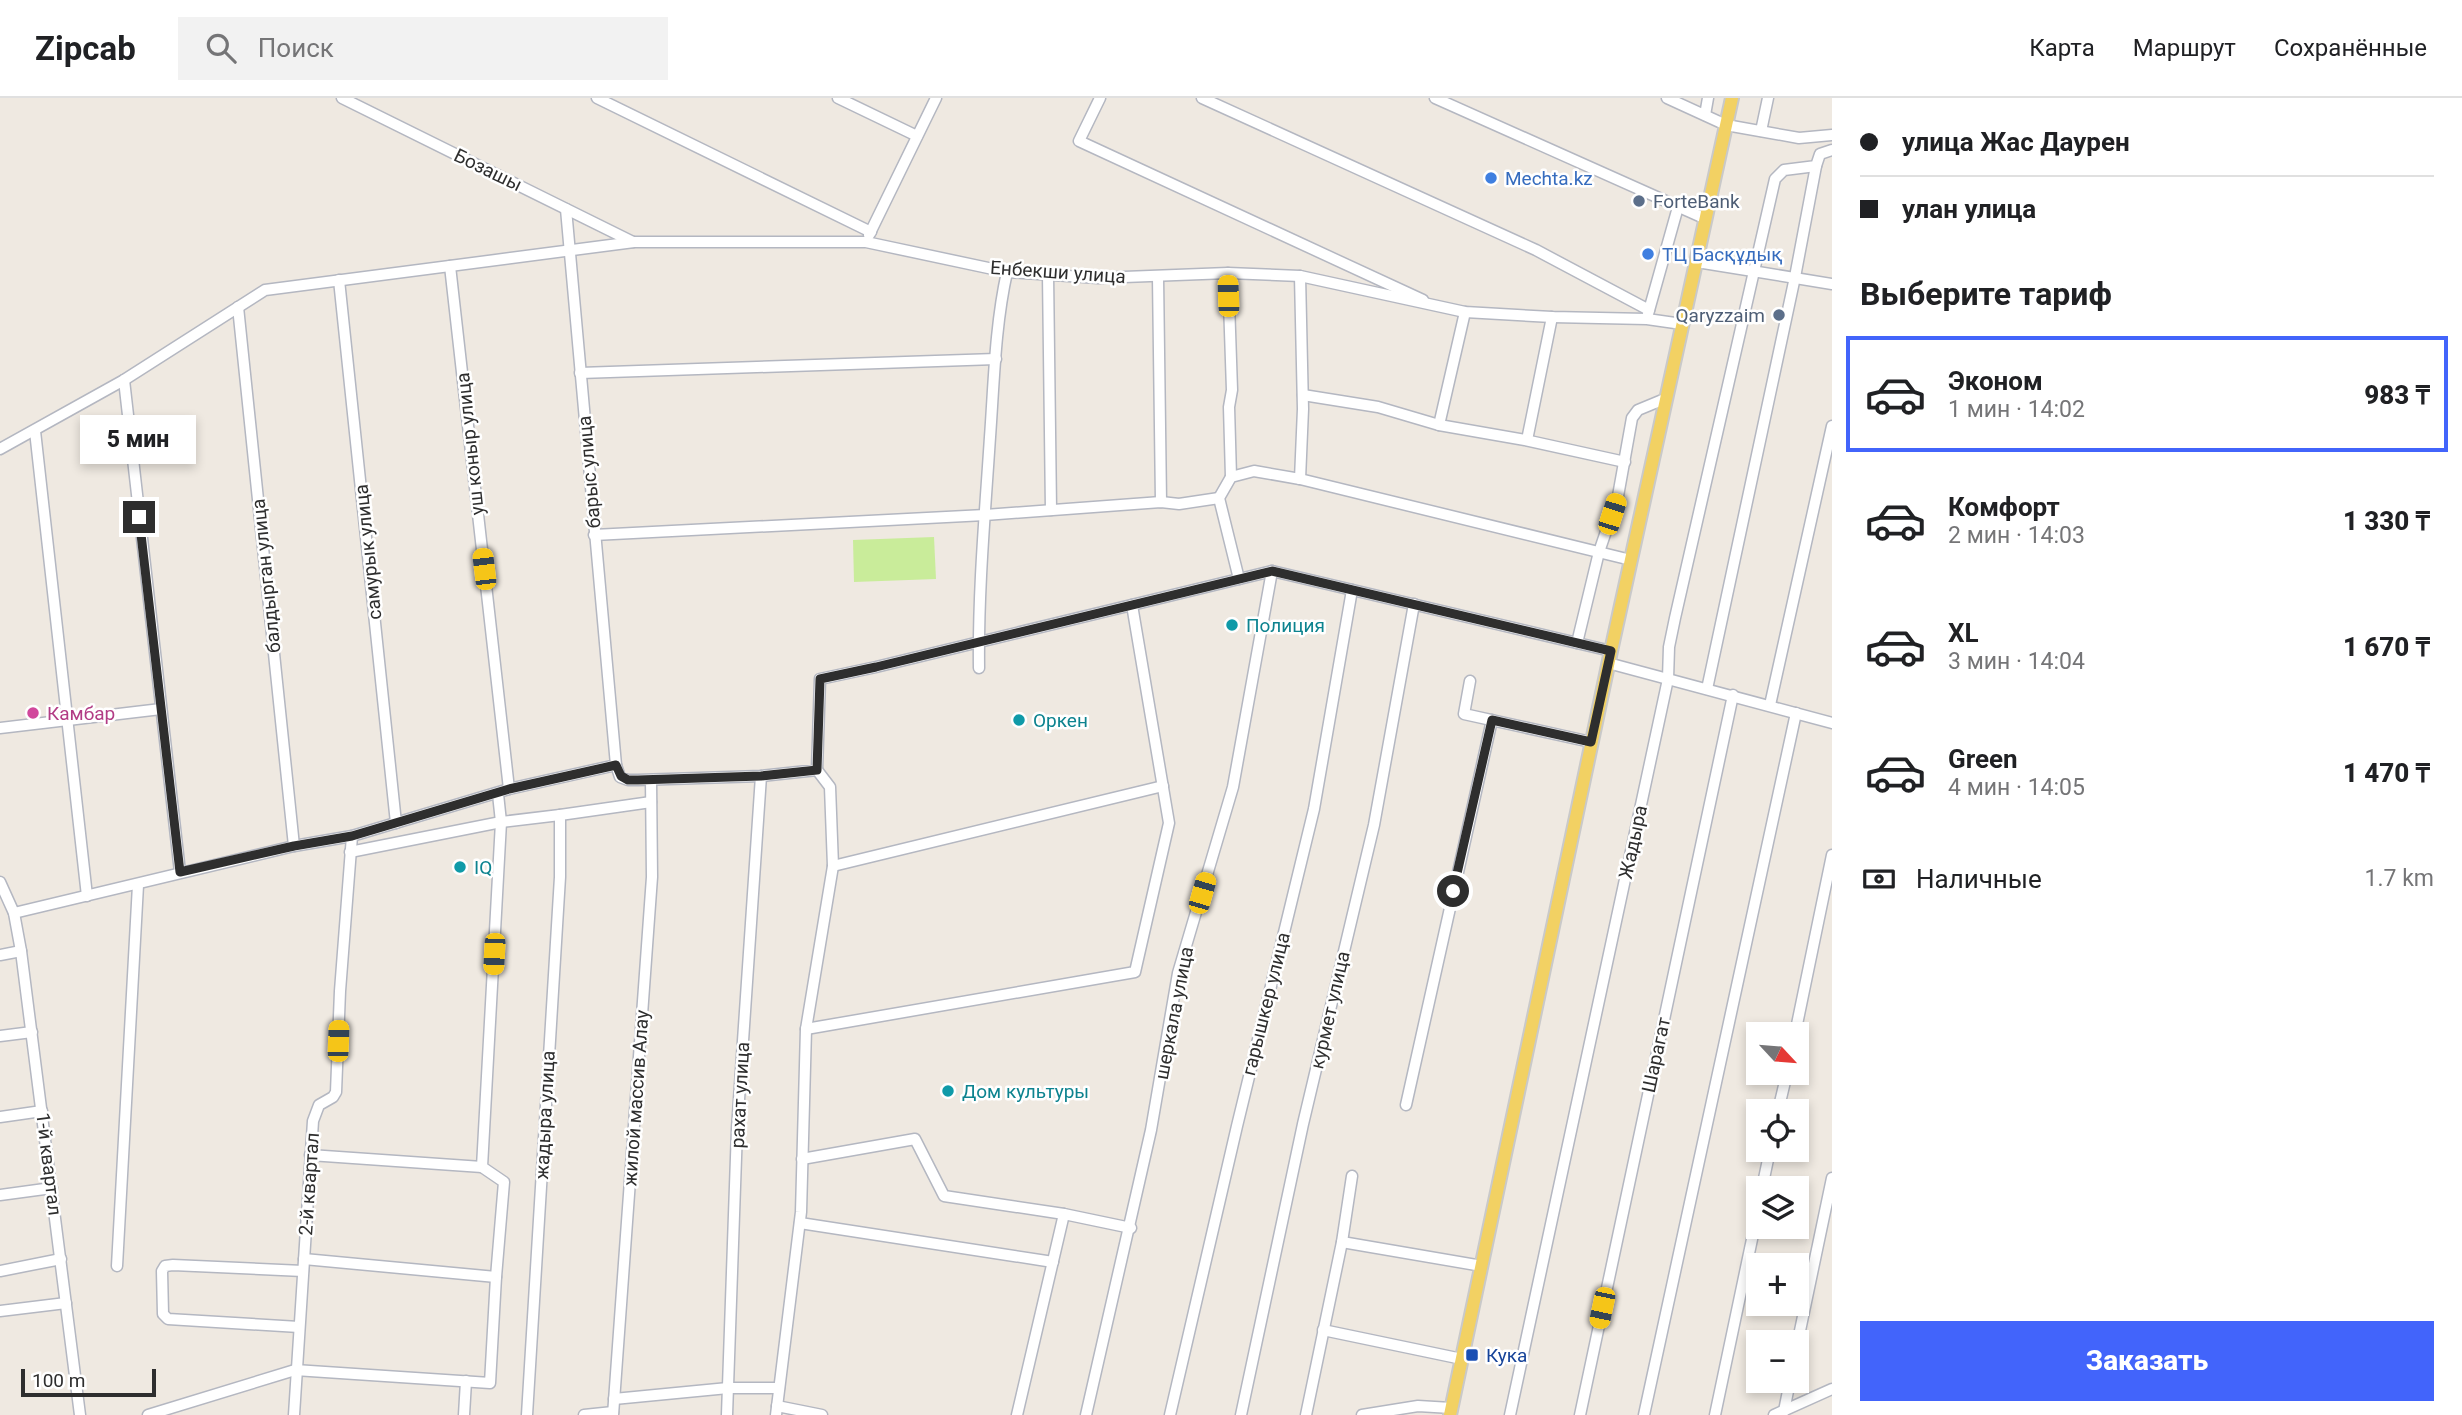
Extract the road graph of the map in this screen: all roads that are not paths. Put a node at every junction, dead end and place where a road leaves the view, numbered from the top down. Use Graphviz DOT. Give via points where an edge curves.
graph roads {
  1 [pos="342,98"];
  2 [pos="597,98"];
  3 [pos="838,98"];
  4 [pos="936,98"];
  5 [pos="1202,98"];
  6 [pos="1435,98"];
  7 [pos="1667,98"];
  8 [pos="1708,98"];
  9 [pos="1731,98"];
  10 [pos="1768,98"];
  11 [pos="1096,99"];
  12 [pos="1704,115"];
  13 [pos="1726,125"];
  14 [pos="1761,131"];
  15 [pos="1832,135"];
  16 [pos="917,136"];
  17 [pos="1832,150"];
  18 [pos="1816,166"];
  19 [pos="1678,207"];
  20 [pos="566,209"];
  21 [pos="1706,219"];
  22 [pos="869,237"];
  23 [pos="634,242"];
  24 [pos="570,250"];
  25 [pos="1697,262"];
  26 [pos="450,266"];
  27 [pos="1753,271"];
  28 [pos="1007,272"];
  29 [pos="1228,273"];
  30 [pos="1048,274"];
  31 [pos="1300,276"];
  32 [pos="1157,277"];
  33 [pos="1795,277"];
  34 [pos="340,280"];
  35 [pos="1832,284"];
  36 [pos="238,307"];
  37 [pos="1440,307"];
  38 [pos="1465,312"];
  39 [pos="1648,314"];
  40 [pos="1552,317"];
  41 [pos="1682,324"];
  42 [pos="996,359"];
  43 [pos="580,373"];
  44 [pos="124,380"];
  45 [pos="1303,395"];
  46 [pos="1667,398"];
  47 [pos="1439,425"];
  48 [pos="1832,426"];
  49 [pos="35,431"];
  50 [pos="1527,440"];
  51 [pos="0,449"];
  52 [pos="1625,463"];
  53 [pos="1231,477"];
  54 [pos="1300,479"];
  55 [pos="1219,498"];
  56 [pos="1161,502"];
  57 [pos="1051,510"];
  58 [pos="985,515"];
  59 [pos="594,534"];
  60 [pos="1599,552"];
  61 [pos="1631,560"];
  62 [pos="1272,571"];
  63 [pos="1238,579"];
  64 [pos="1353,590"];
  65 [pos="1414,604"];
  66 [pos="1132,605"];
  67 [pos="979,642"];
  68 [pos="1577,643"];
  69 [pos="1609,657"];
  70 [pos="979,668"];
  71 [pos="1668,678"];
  72 [pos="1470,681"];
  73 [pos="1707,688"];
  74 [pos="1733,695"];
  75 [pos="1770,705"];
  76 [pos="161,709"];
  77 [pos="1796,713"];
  78 [pos="68,720"];
  79 [pos="1492,720"];
  80 [pos="1832,723"];
  81 [pos="0,728"];
  82 [pos="1591,742"];
  83 [pos="616,765"];
  84 [pos="817,770"];
  85 [pos="761,776"];
  86 [pos="651,780"];
  87 [pos="1163,786"];
  88 [pos="509,789"];
  89 [pos="498,794"];
  90 [pos="650,802"];
  91 [pos="560,815"];
  92 [pos="501,822"];
  93 [pos="396,823"];
  94 [pos="352,836"];
  95 [pos="294,846"];
  96 [pos="350,852"];
  97 [pos="1832,855"];
  98 [pos="833,866"];
  99 [pos="180,872"];
  100 [pos="0,883"];
  101 [pos="138,885"];
  102 [pos="87,896"];
  103 [pos="14,913"];
  104 [pos="21,951"];
  105 [pos="0,955"];
  106 [pos="1797,1022"];
  107 [pos="806,1029"];
  108 [pos="32,1032"];
  109 [pos="0,1037"];
  110 [pos="1406,1105"];
  111 [pos="42,1111"];
  112 [pos="0,1117"];
  113 [pos="310,1155"];
  114 [pos="802,1159"];
  115 [pos="482,1167"];
  116 [pos="1352,1175"];
  117 [pos="1832,1178"];
  118 [pos="52,1188"];
  119 [pos="0,1195"];
  120 [pos="1064,1214"];
  121 [pos="800,1223"];
  122 [pos="1131,1228"];
  123 [pos="1752,1239"];
  124 [pos="1342,1242"];
  125 [pos="61,1259"];
  126 [pos="304,1259"];
  127 [pos="1053,1262"];
  128 [pos="117,1266"];
  129 [pos="1482,1266"];
  130 [pos="0,1271"];
  131 [pos="303,1271"];
  132 [pos="496,1277"];
  133 [pos="66,1303"];
  134 [pos="0,1311"];
  135 [pos="299,1327"];
  136 [pos="1323,1330"];
  137 [pos="1800,1330"];
  138 [pos="1462,1359"];
  139 [pos="295,1370"];
  140 [pos="466,1381"];
  141 [pos="729,1388"];
  142 [pos="779,1388"];
  143 [pos="1832,1390"];
  144 [pos="1786,1393"];
  145 [pos="614,1399"];
  146 [pos="776,1411"];
  147 [pos="1451,1412"];
  148 [pos="1779,1413"];
  149 [pos="613,1414"];
  150 [pos="1509,1414"];
  151 [pos="80,1415"];
  152 [pos="148,1415"];
  153 [pos="293,1415"];
  154 [pos="464,1415"];
  155 [pos="527,1415"];
  156 [pos="584,1415"];
  157 [pos="727,1415"];
  158 [pos="822,1415"];
  159 [pos="1017,1415"];
  160 [pos="1086,1415"];
  161 [pos="1170,1415"];
  162 [pos="1241,1415"];
  163 [pos="1306,1415"];
  164 [pos="1362,1415"];
  165 [pos="1580,1415"];
  166 [pos="1644,1415"];
  167 [pos="1715,1415"];
  1 -- 20 [label="street, Бозашы"];
  2 -- 22 [label="street"];
  3 -- 16 [label="street"];
  4 -- 16 [label="street"];
  5 -- 39 [label="street" via="1536,250"];
  6 -- 19 [label="street"];
  7 -- 12 [label="street"];
  8 -- 12 [label="street"];
  9 -- 13 [label="main road"];
  10 -- 14 [label="street"];
  11 -- 37 [label="street, Енбекши улица" via="1079,141"];
  12 -- 13 [label="street"];
  13 -- 14 [label="street"];
  13 -- 21 [label="main road"];
  14 -- 15 [label="street" via="1799,138"];
  16 -- 22 [label="street"];
  17 -- 18 [label="street" via="1820,154"];
  18 -- 27 [label="street, Жадыра" via="1784,170 1775,179"];
  18 -- 33 [label="street"];
  19 -- 21 [label="street"];
  19 -- 39 [label="street"];
  20 -- 23 [label="street, Бозашы"];
  20 -- 24 [label="street, барыс улица"];
  21 -- 25 [label="main road"];
  22 -- 23 [label="street, Енбекши улица"];
  22 -- 28 [label="street, Енбекши улица"];
  23 -- 24 [label="street, Енбекши улица"];
  24 -- 26 [label="street, Енбекши улица"];
  24 -- 43 [label="street, барыс улица"];
  25 -- 27 [label="street"];
  25 -- 41 [label="main road"];
  26 -- 34 [label="street, Енбекши улица"];
  26 -- 88 [label="street, уш коныр улица"];
  27 -- 33 [label="street"];
  27 -- 71 [label="street, Жадыра" via="1675,618"];
  28 -- 30 [label="street, Енбекши улица"];
  28 -- 42 [label="street" via="999,307"];
  29 -- 31 [label="street, Енбекши улица"];
  29 -- 32 [label="street, Енбекши улица"];
  29 -- 53 [label="street"];
  30 -- 32 [label="street, Енбекши улица"];
  30 -- 57 [label="street"];
  31 -- 37 [label="street, Енбекши улица"];
  31 -- 45 [label="street"];
  32 -- 56 [label="street"];
  33 -- 35 [label="street"];
  33 -- 73 [label="street"];
  34 -- 36 [label="street, Енбекши улица" via="265,290"];
  34 -- 93 [label="street, самурык улица"];
  36 -- 44 [label="street, Енбекши улица"];
  36 -- 95 [label="street, балдырган улица"];
  37 -- 38 [label="street, Енбекши улица"];
  38 -- 40 [label="street, Енбекши улица"];
  38 -- 47 [label="street"];
  39 -- 40 [label="street, Енбекши улица"];
  39 -- 41 [label="street, Енбекши улица"];
  40 -- 50 [label="street"];
  41 -- 46 [label="main road"];
  42 -- 43 [label="street"];
  42 -- 58 [label="street"];
  43 -- 59 [label="street, барыс улица"];
  44 -- 49 [label="street, Енбекши улица"];
  44 -- 76 [label="street"];
  45 -- 47 [label="street" via="1378,407"];
  45 -- 54 [label="street"];
  46 -- 52 [label="street" via="1635,412"];
  46 -- 61 [label="main road"];
  47 -- 50 [label="street"];
  48 -- 75 [label="street"];
  49 -- 51 [label="street, Енбекши улица"];
  49 -- 78 [label="street"];
  50 -- 52 [label="street"];
  52 -- 60 [label="street"];
  53 -- 54 [label="street" via="1254,471"];
  53 -- 55 [label="street"];
  54 -- 60 [label="street"];
  55 -- 56 [label="street"];
  55 -- 63 [label="street"];
  56 -- 57 [label="street"];
  57 -- 58 [label="street"];
  58 -- 59 [label="street"];
  58 -- 67 [label="street"];
  59 -- 83 [label="street, барыс улица"];
  60 -- 61 [label="street"];
  60 -- 68 [label="street"];
  61 -- 69 [label="main road"];
  62 -- 63 [label="street"];
  62 -- 64 [label="street"];
  62 -- 122 [label="street, шеркала улица" via="1233,787 1178,973"];
  63 -- 66 [label="street"];
  64 -- 65 [label="street"];
  64 -- 161 [label="street, гарышкер улица" via="1314,809"];
  65 -- 68 [label="street"];
  65 -- 162 [label="street, курмет улица" via="1374,825 1303,1124"];
  66 -- 67 [label="street"];
  66 -- 87 [label="street"];
  67 -- 70 [label="street"];
  67 -- 84 [label="street" via="820,679"];
  68 -- 69 [label="street"];
  69 -- 71 [label="street"];
  69 -- 82 [label="main road"];
  71 -- 73 [label="street"];
  71 -- 150 [label="street, Жадыра"];
  72 -- 79 [label="street" via="1464,714"];
  73 -- 74 [label="street"];
  74 -- 75 [label="street"];
  74 -- 165 [label="street, Шарагат"];
  75 -- 77 [label="street"];
  76 -- 78 [label="street"];
  76 -- 99 [label="street"];
  77 -- 80 [label="street"];
  77 -- 166 [label="street"];
  78 -- 81 [label="street"];
  78 -- 102 [label="street"];
  79 -- 82 [label="street"];
  79 -- 110 [label="street"];
  82 -- 129 [label="main road"];
  83 -- 86 [label="street" via="628,780"];
  83 -- 88 [label="street"];
  84 -- 85 [label="street"];
  84 -- 98 [label="street" via="830,787"];
  85 -- 86 [label="street"];
  85 -- 141 [label="street, рахат улица" via="737,1129"];
  86 -- 90 [label="street, жилой массив Алау"];
  87 -- 98 [label="street"];
  87 -- 107 [label="street" via="1169,823 1135,972"];
  88 -- 89 [label="street"];
  89 -- 92 [label="street"];
  89 -- 93 [label="street"];
  90 -- 91 [label="street"];
  90 -- 145 [label="street, жилой массив Алау" via="652,877"];
  91 -- 92 [label="street"];
  91 -- 155 [label="street, жадыра улица"];
  92 -- 96 [label="street"];
  92 -- 115 [label="street"];
  93 -- 94 [label="street"];
  94 -- 95 [label="street"];
  94 -- 96 [label="street, 2-й квартал"];
  95 -- 99 [label="street"];
  96 -- 113 [label="street, 2-й квартал" via="335,1092 316,1110"];
  97 -- 106 [label="street"];
  98 -- 107 [label="street"];
  99 -- 101 [label="street"];
  100 -- 103 [label="street, 1-й квартал"];
  101 -- 102 [label="street"];
  101 -- 128 [label="street"];
  102 -- 103 [label="street"];
  103 -- 104 [label="street, 1-й квартал"];
  104 -- 105 [label="street"];
  104 -- 108 [label="street, 1-й квартал"];
  107 -- 114 [label="street"];
  108 -- 109 [label="street"];
  108 -- 111 [label="street, 1-й квартал"];
  111 -- 112 [label="street"];
  111 -- 118 [label="street, 1-й квартал"];
  113 -- 115 [label="street"];
  113 -- 126 [label="street, 2-й квартал"];
  114 -- 120 [label="street" via="915,1139 944,1196"];
  114 -- 121 [label="street"];
  115 -- 132 [label="street" via="504,1182"];
  116 -- 124 [label="street"];
  117 -- 137 [label="street"];
  118 -- 119 [label="street"];
  118 -- 125 [label="street, 1-й квартал"];
  120 -- 122 [label="street"];
  120 -- 127 [label="street"];
  121 -- 127 [label="street"];
  121 -- 142 [label="street"];
  122 -- 160 [label="street, шеркала улица"];
  123 -- 167 [label="street"];
  124 -- 129 [label="street"];
  124 -- 136 [label="street"];
  125 -- 130 [label="street"];
  125 -- 133 [label="street, 1-й квартал"];
  126 -- 131 [label="street, 2-й квартал"];
  126 -- 132 [label="street"];
  127 -- 159 [label="street"];
  129 -- 138 [label="main road"];
  131 -- 135 [label="street, 2-й квартал"];
  131 -- 135 [label="street" via="173,1265 162,1271 163,1314 168,1319"];
  132 -- 140 [label="street" via="491,1382"];
  133 -- 134 [label="street"];
  133 -- 151 [label="street, 1-й квартал"];
  135 -- 139 [label="street, 2-й квартал"];
  136 -- 138 [label="street"];
  136 -- 163 [label="street"];
  138 -- 147 [label="main road"];
  139 -- 140 [label="street"];
  139 -- 152 [label="street"];
  139 -- 153 [label="street, 2-й квартал"];
  140 -- 154 [label="street"];
  141 -- 142 [label="street"];
  141 -- 145 [label="street"];
  141 -- 157 [label="street, рахат улица"];
  142 -- 146 [label="street"];
  143 -- 148 [label="street"];
  144 -- 148 [label="street"];
  145 -- 149 [label="street, жилой массив Алау"];
  146 -- 158 [label="street"];
  147 -- 164 [label="street" via="1418,1406"];
  149 -- 156 [label="street"];
}
